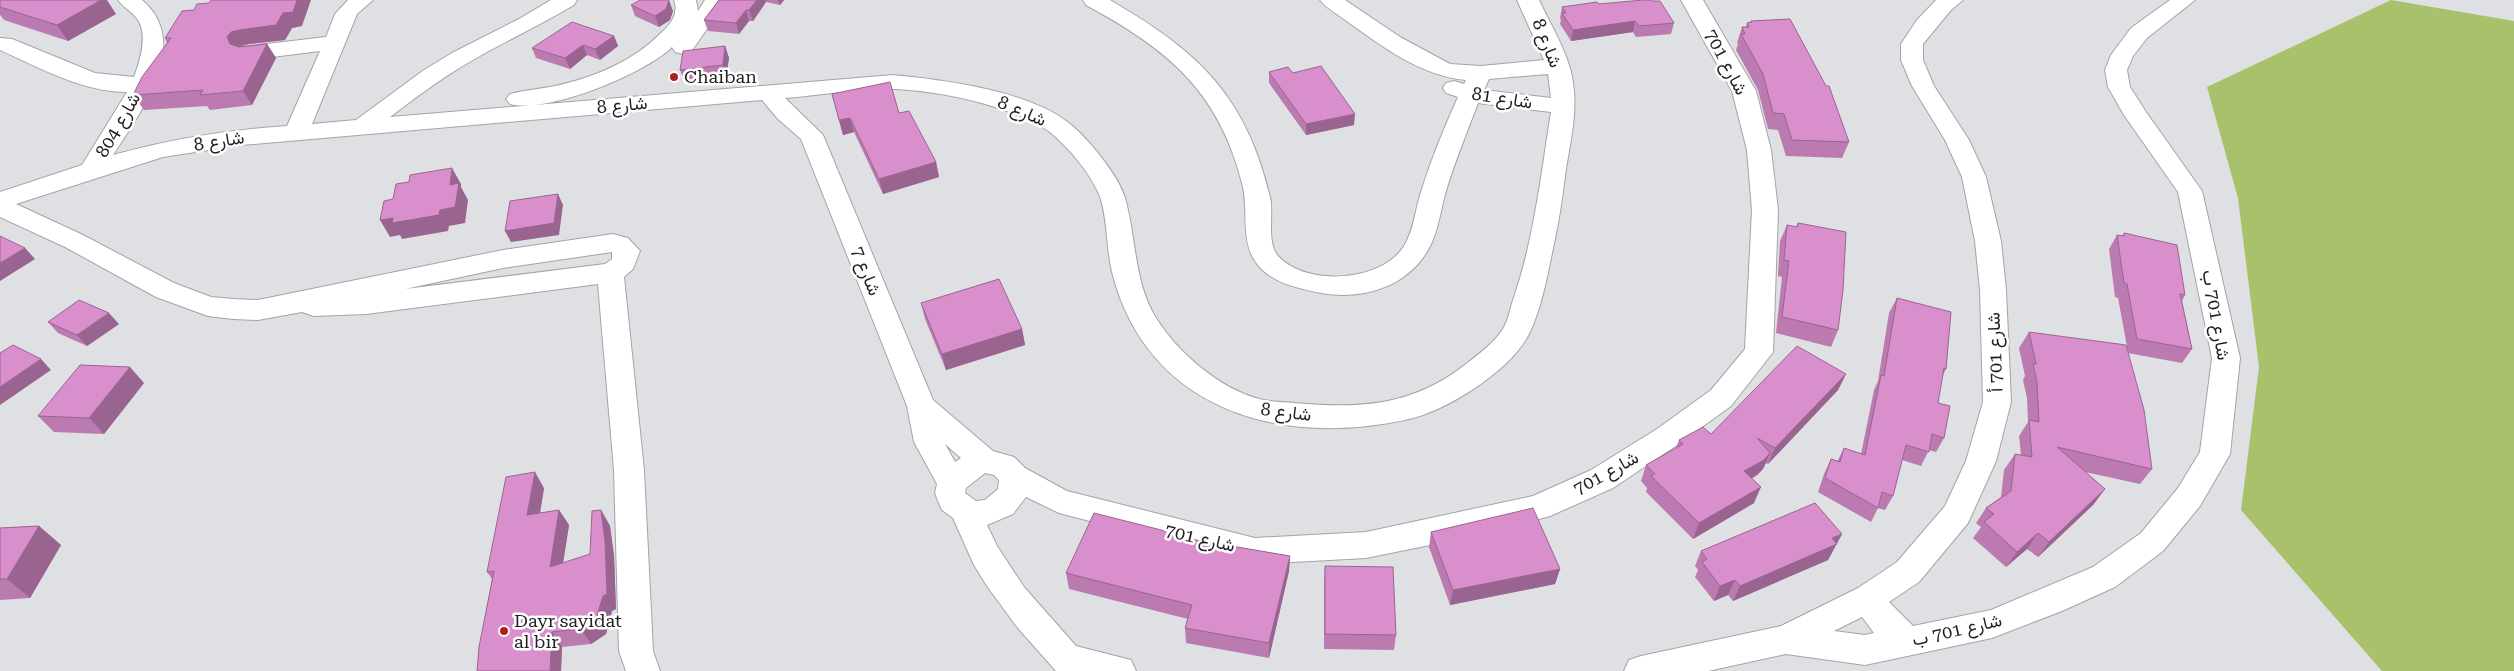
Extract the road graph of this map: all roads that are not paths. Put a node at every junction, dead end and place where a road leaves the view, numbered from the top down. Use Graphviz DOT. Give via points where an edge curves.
graph roads {
  1 [pos="129,0"];
  2 [pos="362,0"];
  3 [pos="566,0"];
  4 [pos="685,0"];
  5 [pos="716,0"];
  6 [pos="1094,0"];
  7 [pos="1331,0"];
  8 [pos="1528,0"];
  9 [pos="1692,0"];
  10 [pos="1952,0"];
  11 [pos="2184,0"];
  12 [pos="335,42"];
  13 [pos="4,44"];
  14 [pos="249,53"];
  15 [pos="1558,66"];
  16 [pos="142,84"];
  17 [pos="1475,84"];
  18 [pos="821,87"];
  19 [pos="767,92"];
  20 [pos="1564,107"];
  21 [pos="385,110"];
  22 [pos="525,114"];
  23 [pos="363,126"];
  24 [pos="298,131"];
  25 [pos="811,135"];
  26 [pos="91,170"];
  27 [pos="0,201"];
  28 [pos="0,207"];
  29 [pos="921,406"];
  30 [pos="984,461"];
  31 [pos="952,484"];
  32 [pos="1008,495"];
  33 [pos="966,511"];
  34 [pos="986,554"];
  35 [pos="1869,598"];
  36 [pos="1786,639"];
  37 [pos="1908,641"];
  38 [pos="1072,665"];
  39 [pos="643,671"];
  40 [pos="1119,671"];
  41 [pos="1641,671"];
  1 -- 16 [label="street, شارع 804" via="149,20 153,31 152,56"];
  2 -- 12 [label="street" via="350,8"];
  3 -- 21 [label="street" via="512,33 460,58"];
  4 -- 21 [label="street" via="687,11 683,23 659,50 603,77 530,98"];
  5 -- 22 [label="street" via="682,49 658,68"];
  6 -- 17 [label="street" via="1118,12 1201,77 1231,125 1250,172 1258,201 1261,249 1269,262 1282,272 1323,284 1353,286 1371,282 1394,273 1410,258 1419,244 1433,192"];
  7 -- 17 [label="street, شارع 81" via="1422,59 1438,79"];
  8 -- 15 [label="street, شارع 8"];
  9 -- 32 [label="street, شارع 701" via="1744,91 1760,150 1765,210 1759,352 1721,398 1602,479 1538,507 1366,544 1255,551 1059,501"];
  10 -- 35 [label="street, شارع 701 أ" via="1931,18 1912,44 1912,60 1974,177 1988,241 1996,402 1981,461 1957,514 1908,572"];
  11 -- 37 [label="street, شارع 701 ب" via="2139,33 2122,55 2116,70 2119,87 2136,115 2190,191 2226,358 2216,454 2190,497 2152,542 2104,577 1992,624"];
  12 -- 14 [label="street"];
  12 -- 24 [label="street"];
  13 -- 16 [label="street" via="109,85"];
  15 -- 17 [label="street, شارع 81"];
  15 -- 20 [label="street, شارع 8"];
  16 -- 26 [label="street, شارع 804"];
  17 -- 20 [label="street, شارع 81"];
  18 -- 19 [label="street, شارع 8"];
  18 -- 20 [label="street, شارع 8" via="893,82 943,87 1022,108 1058,126 1091,160 1112,196 1125,272 1143,321 1183,370 1218,394 1258,410 1315,416 1368,417 1414,407 1457,387 1491,360 1516,332 1533,281 1545,226"];
  18 -- 25 [label="street"];
  19 -- 22 [label="street, شارع 8"];
  19 -- 25 [label="street"];
  21 -- 23 [label="street"];
  22 -- 23 [label="street, شارع 8"];
  23 -- 24 [label="street, شارع 8"];
  24 -- 26 [label="street, شارع 8" via="163,149"];
  25 -- 29 [label="street, شارع 7"];
  26 -- 27 [label="street, شارع 8"];
  28 -- 39 [label="street" via="74,241 166,290 208,306 258,310 304,302 322,306 366,304 610,273 629,470 636,651"];
  29 -- 30 [label="street, شارع 7"];
  29 -- 31 [label="street, شارع 7" via="929,442"];
  30 -- 31 [label="street" via="970,465"];
  30 -- 32 [label="street" via="998,462 1009,468"];
  31 -- 33 [label="street" via="951,495 956,505"];
  32 -- 33 [label="street" via="983,513"];
  32 -- 34 [label="street"];
  33 -- 34 [label="street" via="974,536"];
  34 -- 38 [label="street" via="1011,595"];
  35 -- 36 [label="street, شارع 701 أ"];
  35 -- 37 [label="street" via="1876,614 1890,630"];
  36 -- 37 [label="street, شارع 701 ب" via="1865,650"];
  36 -- 41 [label="street"];
  38 -- 40 [label="street"];
}
